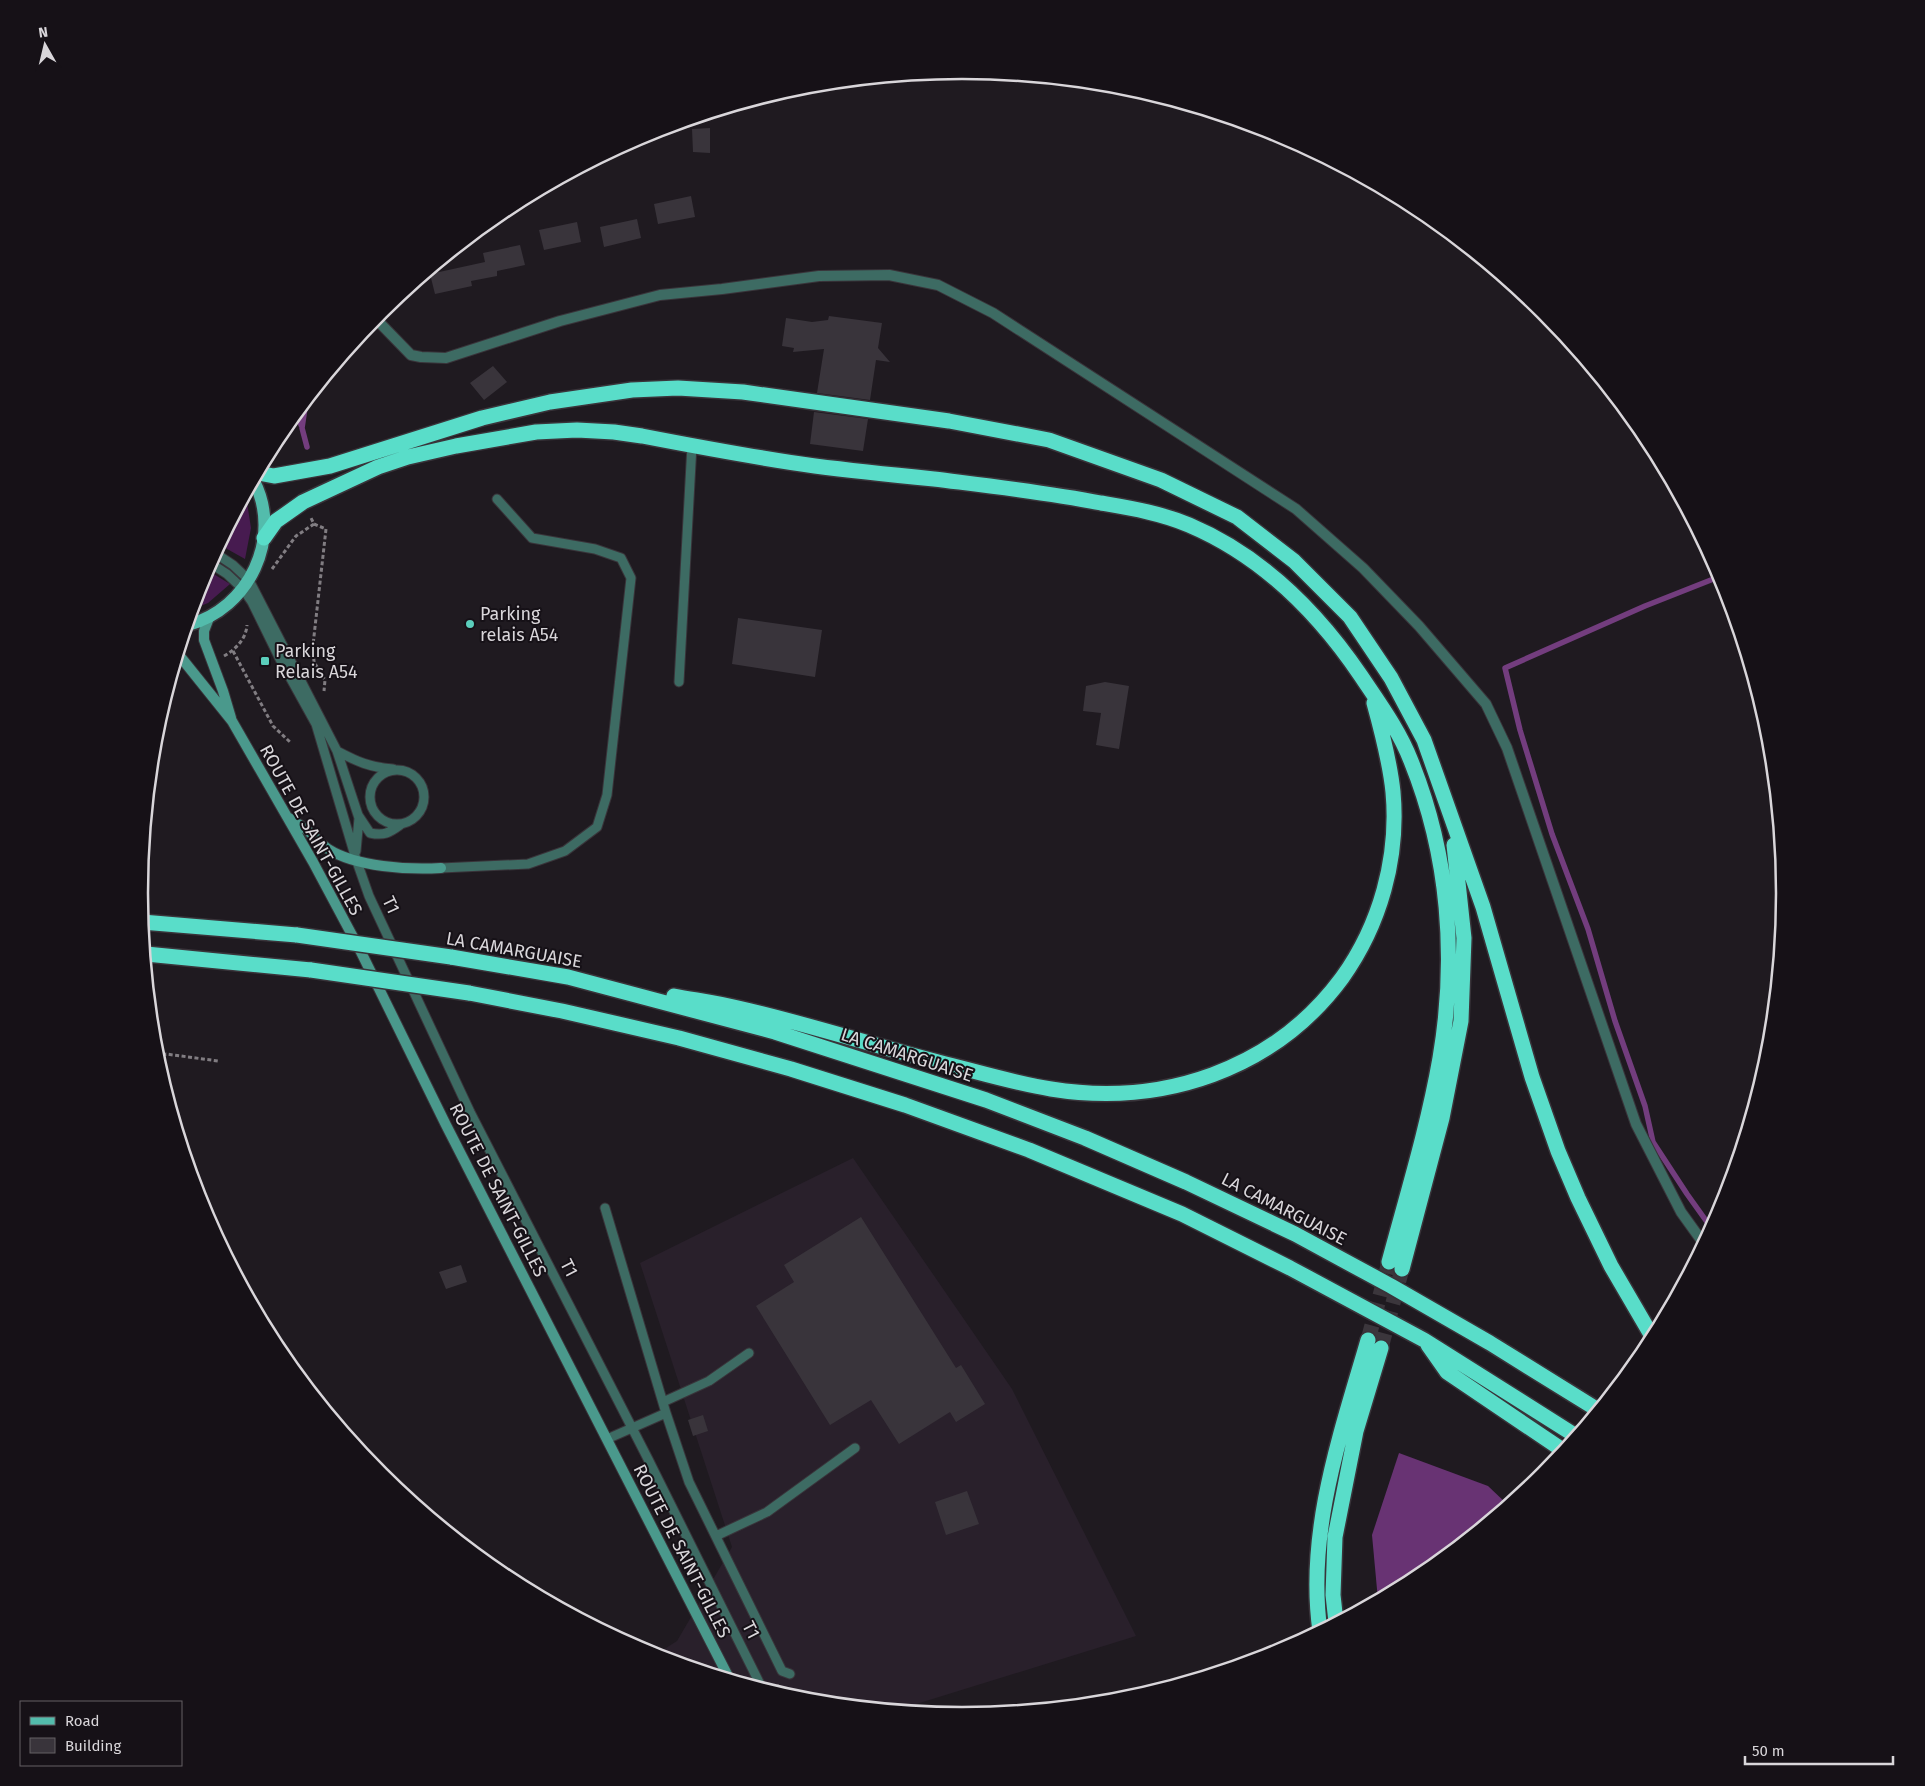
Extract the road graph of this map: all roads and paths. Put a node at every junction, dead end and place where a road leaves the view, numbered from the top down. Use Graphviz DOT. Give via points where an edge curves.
graph roads {
  1 [pos="381,324"];
  2 [pos="692,445"];
  3 [pos="264,474"];
  4 [pos="257,487"];
  5 [pos="496,499"];
  6 [pos="306,509"];
  7 [pos="314,524"];
  8 [pos="264,538"];
  9 [pos="221,558"];
  10 [pos="216,567"];
  11 [pos="269,573"];
  12 [pos="246,584"];
  13 [pos="209,618"];
  14 [pos="194,623"];
  15 [pos="247,624"];
  16 [pos="233,651"];
  17 [pos="224,657"];
  18 [pos="183,660"];
  19 [pos="679,682"];
  20 [pos="324,691"];
  21 [pos="1371,692"];
  22 [pos="232,721"];
  23 [pos="316,724"];
  24 [pos="290,742"];
  25 [pos="337,751"];
  26 [pos="398,770"];
  27 [pos="1447,807"];
  28 [pos="286,816"];
  29 [pos="359,818"];
  30 [pos="400,825"];
  31 [pos="356,859"];
  32 [pos="442,868"];
  33 [pos="149,923"];
  34 [pos="151,954"];
  35 [pos="568,978"];
  36 [pos="165,1055"];
  37 [pos="218,1060"];
  38 [pos="605,1208"];
  39 [pos="1700,1238"];
  40 [pos="1649,1331"];
  41 [pos="1424,1340"];
  42 [pos="749,1354"];
  43 [pos="663,1402"];
  44 [pos="1593,1407"];
  45 [pos="666,1413"];
  46 [pos="632,1428"];
  47 [pos="1572,1433"];
  48 [pos="607,1439"];
  49 [pos="1559,1447"];
  50 [pos="855,1448"];
  51 [pos="716,1536"];
  52 [pos="1335,1616"];
  53 [pos="1320,1625"];
  54 [pos="726,1672"];
  55 [pos="790,1674"];
  56 [pos="759,1682"];
  1 -- 39 [label="street" via="411,355 446,358 560,321 660,295 819,276 889,275 938,285 993,313 1296,509 1370,574 1486,704 1507,748 1636,1124 1681,1212"];
  2 -- 8 [label="highway" via="614,432 577,430 536,432 456,446 378,467 329,490 289,511 276,521"];
  2 -- 19 [label="lane"];
  2 -- 21 [label="highway" via="814,466 1044,492 1141,510 1188,524 1231,546 1286,586 1318,619"];
  3 -- 27 [label="highway" via="274,476 330,466 482,418 550,402 632,390 678,388 743,392 949,421 1049,440 1162,480 1237,517 1294,561 1350,617 1390,678 1424,740"];
  4 -- 8 [label="main road" via="264,510"];
  5 -- 32 [label="lane" via="532,538 595,549 621,558 631,578 607,795 597,827 565,851 528,864"];
  6 -- 7 [label="path"];
  7 -- 11 [label="path" via="296,536"];
  7 -- 20 [label="path" via="326,529 314,645 314,662 325,680"];
  8 -- 12 [label="main road" via="258,562"];
  9 -- 12 [label="lane, T1 / T1" via="233,565"];
  10 -- 12 [label="lane, T1 / T1"];
  12 -- 13 [label="main road" via="231,602"];
  12 -- 23 [label="lane, T1 / T1" via="280,659"];
  12 -- 25 [label="lane, T1 / T1"];
  13 -- 14 [label="main road"];
  13 -- 22 [label="main road, ROUTE DE SAINT-GILLES" via="204,640"];
  15 -- 16 [label="path" via="246,634"];
  16 -- 17 [label="path"];
  16 -- 24 [label="path" via="273,726"];
  18 -- 22 [label="main road, ROUTE DE SAINT-GILLES"];
  21 -- 27 [label="highway" via="1410,758 1423,795 1440,861 1449,932 1449,970 1440,1058 1396,1266 1442,1118 1461,1021 1464,938 1457,863"];
  21 -- 35 [label="highway" via="1389,764 1394,820 1388,875 1369,932 1355,960 1302,1023 1244,1062 1218,1073 1146,1090 1083,1092 1050,1089 738,1008"];
  22 -- 28 [label="main road, ROUTE DE SAINT-GILLES"];
  23 -- 29 [label="lane"];
  23 -- 31 [label="lane, T1 / T1"];
  25 -- 26 [label="lane" via="357,762"];
  25 -- 29 [label="lane, T1 / T1"];
  26 -- 30 [label="lane" via="415,776 424,792 422,810 409,822"];
  26 -- 30 [label="lane" via="381,775 371,790 370,799 376,815 383,821"];
  27 -- 40 [label="highway" via="1483,907 1532,1077 1558,1151 1611,1266"];
  28 -- 31 [label="main road" via="330,850"];
  28 -- 48 [label="main road, ROUTE DE SAINT-GILLES" via="360,950"];
  29 -- 30 [label="lane" via="370,833 380,835"];
  29 -- 31 [label="lane, T1 / T1"];
  31 -- 32 [label="main road" via="412,870"];
  31 -- 46 [label="lane, T1 / T1" via="369,896 470,1112"];
  33 -- 35 [label="highway, LA CAMARGUAISE, bridge" via="297,935"];
  34 -- 41 [label="highway, bridge" via="312,970 469,993 679,1038 791,1069 905,1105 1029,1150 1182,1214"];
  35 -- 44 [label="highway, LA CAMARGUAISE" via="775,1032 986,1100 1085,1138 1186,1182 1303,1239 1490,1343"];
  36 -- 37 [label="path"];
  38 -- 43 [label="lane"];
  41 -- 47 [label="highway"];
  41 -- 49 [label="highway" via="1447,1372"];
  42 -- 43 [label="lane" via="709,1381"];
  43 -- 45 [label="lane"];
  45 -- 46 [label="lane"];
  45 -- 51 [label="lane" via="689,1482"];
  46 -- 48 [label="lane"];
  46 -- 56 [label="lane, T1 / T1"];
  48 -- 54 [label="main road, ROUTE DE SAINT-GILLES"];
  50 -- 51 [label="lane" via="767,1512"];
  51 -- 55 [label="lane" via="782,1671"];
  52 -- 53 [label="highway" via="1334,1537 1374,1344 1343,1426 1321,1526 1317,1584"];
}
